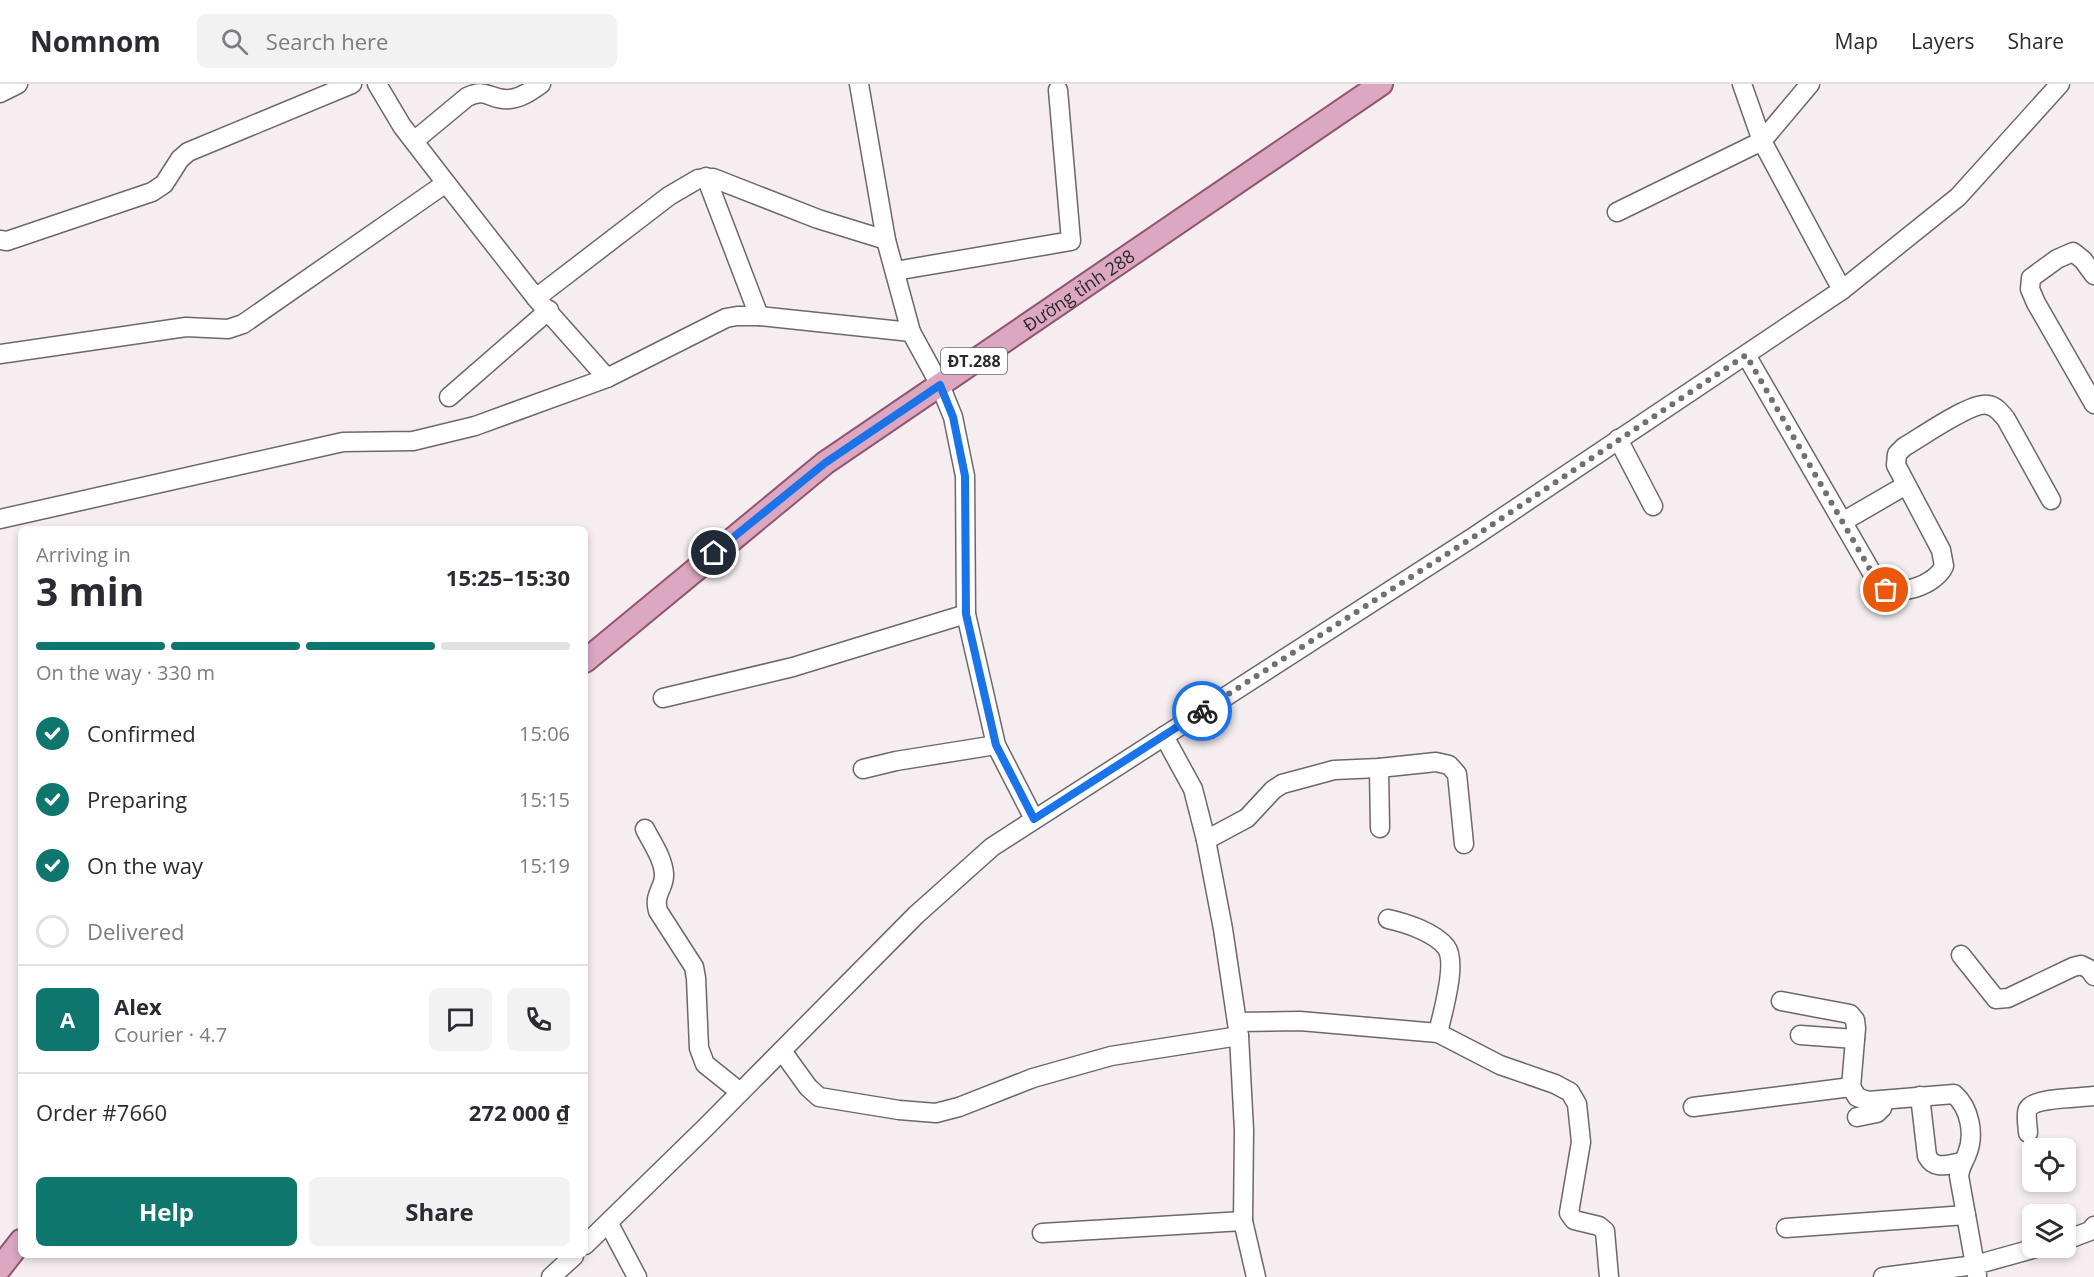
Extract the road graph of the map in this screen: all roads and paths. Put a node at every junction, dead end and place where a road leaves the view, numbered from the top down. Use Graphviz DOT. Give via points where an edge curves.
graph roads {
  1 [pos="18,84"];
  2 [pos="352,84"];
  3 [pos="377,84"];
  4 [pos="542,84"];
  5 [pos="859,84"];
  6 [pos="1381,84"];
  7 [pos="1742,84"];
  8 [pos="1810,84"];
  9 [pos="2060,84"];
  10 [pos="1058,90"];
  11 [pos="0,93"];
  12 [pos="414,141"];
  13 [pos="1762,141"];
  14 [pos="706,177"];
  15 [pos="446,183"];
  16 [pos="1617,212"];
  17 [pos="0,240"];
  18 [pos="886,240"];
  19 [pos="895,272"];
  20 [pos="2094,275"];
  21 [pos="1842,290"];
  22 [pos="542,304"];
  23 [pos="759,316"];
  24 [pos="911,332"];
  25 [pos="0,354"];
  26 [pos="1746,355"];
  27 [pos="607,378"];
  28 [pos="940,385"];
  29 [pos="449,397"];
  30 [pos="2094,404"];
  31 [pos="1618,439"];
  32 [pos="1905,485"];
  33 [pos="2051,500"];
  34 [pos="1653,506"];
  35 [pos="0,519"];
  36 [pos="1844,521"];
  37 [pos="966,614"];
  38 [pos="588,659"];
  39 [pos="663,698"];
  40 [pos="1164,736"];
  41 [pos="996,745"];
  42 [pos="1379,768"];
  43 [pos="863,769"];
  44 [pos="1034,819"];
  45 [pos="1380,828"];
  46 [pos="645,829"];
  47 [pos="1206,840"];
  48 [pos="1464,844"];
  49 [pos="1388,919"];
  50 [pos="1961,955"];
  51 [pos="2094,976"];
  52 [pos="1781,1000"];
  53 [pos="1238,1029"];
  54 [pos="1437,1033"];
  55 [pos="1800,1035"];
  56 [pos="1855,1039"];
  57 [pos="782,1051"];
  58 [pos="1851,1087"];
  59 [pos="740,1092"];
  60 [pos="1920,1096"];
  61 [pos="2094,1096"];
  62 [pos="1884,1100"];
  63 [pos="1693,1107"];
  64 [pos="1857,1118"];
  65 [pos="2028,1133"];
  66 [pos="1963,1162"];
  67 [pos="1966,1215"];
  68 [pos="1243,1221"];
  69 [pos="609,1224"];
  70 [pos="2094,1226"];
  71 [pos="1786,1227"];
  72 [pos="1042,1233"];
  73 [pos="2076,1236"];
  74 [pos="588,1242"];
  75 [pos="18,1245"];
  76 [pos="2022,1253"];
  77 [pos="572,1258"];
  78 [pos="0,1268"];
  79 [pos="1976,1271"];
  80 [pos="551,1277"];
  81 [pos="637,1277"];
  82 [pos="1256,1277"];
  83 [pos="1609,1277"];
  84 [pos="1883,1277"];
  1 -- 11 [label="street"];
  2 -- 17 [label="street" via="188,152 164,184 152,192 7,241"];
  3 -- 12 [label="street"];
  4 -- 12 [label="street" via="510,99 475,93"];
  5 -- 18 [label="street"];
  6 -- 28 [label="main road, Đường tỉnh 288 / ĐT.288"];
  7 -- 13 [label="street"];
  8 -- 13 [label="street"];
  9 -- 21 [label="street" via="1958,197"];
  10 -- 19 [label="street" via="1071,241"];
  12 -- 15 [label="street"];
  13 -- 16 [label="street"];
  13 -- 21 [label="street"];
  14 -- 18 [label="street"];
  14 -- 22 [label="street" via="669,196"];
  14 -- 23 [label="street"];
  15 -- 22 [label="street"];
  15 -- 25 [label="street" via="243,324 228,329 186,327"];
  18 -- 19 [label="street"];
  19 -- 24 [label="street"];
  20 -- 30 [label="street" via="2073,252 2031,278 2030,289"];
  21 -- 26 [label="street"];
  22 -- 27 [label="street"];
  22 -- 29 [label="street"];
  23 -- 24 [label="street"];
  23 -- 27 [label="street" via="726,318"];
  24 -- 28 [label="street"];
  26 -- 31 [label="street"];
  26 -- 36 [label="street"];
  27 -- 35 [label="street" via="475,426 413,441 343,442"];
  28 -- 37 [label="street" via="953,417 965,476"];
  28 -- 38 [label="main road, Đường tỉnh 288 / ĐT.288" via="825,463"];
  31 -- 34 [label="street"];
  31 -- 40 [label="street"];
  32 -- 33 [label="street" via="1895,460 1904,447 1972,407 1989,405 2007,419"];
  32 -- 36 [label="street"];
  32 -- 36 [label="street" via="1941,550 1944,566 1937,577 1903,592 1886,590 1879,585"];
  37 -- 39 [label="street" via="793,667"];
  37 -- 41 [label="street"];
  40 -- 44 [label="street"];
  40 -- 47 [label="street" via="1193,789"];
  41 -- 43 [label="street"];
  41 -- 44 [label="street"];
  42 -- 45 [label="street"];
  42 -- 47 [label="street" via="1334,770 1282,784 1247,818"];
  42 -- 48 [label="street" via="1436,762 1449,765 1457,774"];
  44 -- 57 [label="street" via="992,847 916,915"];
  46 -- 59 [label="street" via="662,862 664,876 655,902 658,911 694,967 699,1048 705,1064"];
  47 -- 53 [label="street"];
  49 -- 54 [label="street" via="1436,938 1448,949 1451,969"];
  50 -- 51 [label="street" via="1992,995 2001,1000 2073,967 2081,965"];
  52 -- 56 [label="street" via="1850,1014 1855,1020"];
  53 -- 54 [label="street" via="1300,1021"];
  53 -- 57 [label="street" via="1111,1056 1033,1078 936,1113 819,1097"];
  53 -- 68 [label="street" via="1244,1130"];
  54 -- 83 [label="street" via="1500,1065 1570,1092 1576,1104 1581,1142 1569,1213 1574,1220 1605,1231"];
  55 -- 56 [label="street"];
  56 -- 58 [label="street"];
  57 -- 59 [label="street"];
  58 -- 62 [label="street" via="1860,1099"];
  58 -- 63 [label="street"];
  59 -- 69 [label="street"];
  60 -- 62 [label="street"];
  60 -- 66 [label="street" via="1931,1163 1935,1166"];
  60 -- 66 [label="street" via="1954,1094 1959,1098 1972,1138"];
  61 -- 65 [label="street" via="2036,1102 2028,1108"];
  62 -- 64 [label="street" via="1877,1113"];
  66 -- 67 [label="street" via="1959,1176"];
  67 -- 71 [label="street"];
  67 -- 79 [label="street"];
  68 -- 72 [label="street"];
  68 -- 82 [label="street"];
  69 -- 74 [label="street"];
  69 -- 81 [label="street"];
  70 -- 73 [label="street"];
  75 -- 78 [label="main road"];
  76 -- 79 [label="street"];
  77 -- 80 [label="street"];
  79 -- 84 [label="street"];
}
